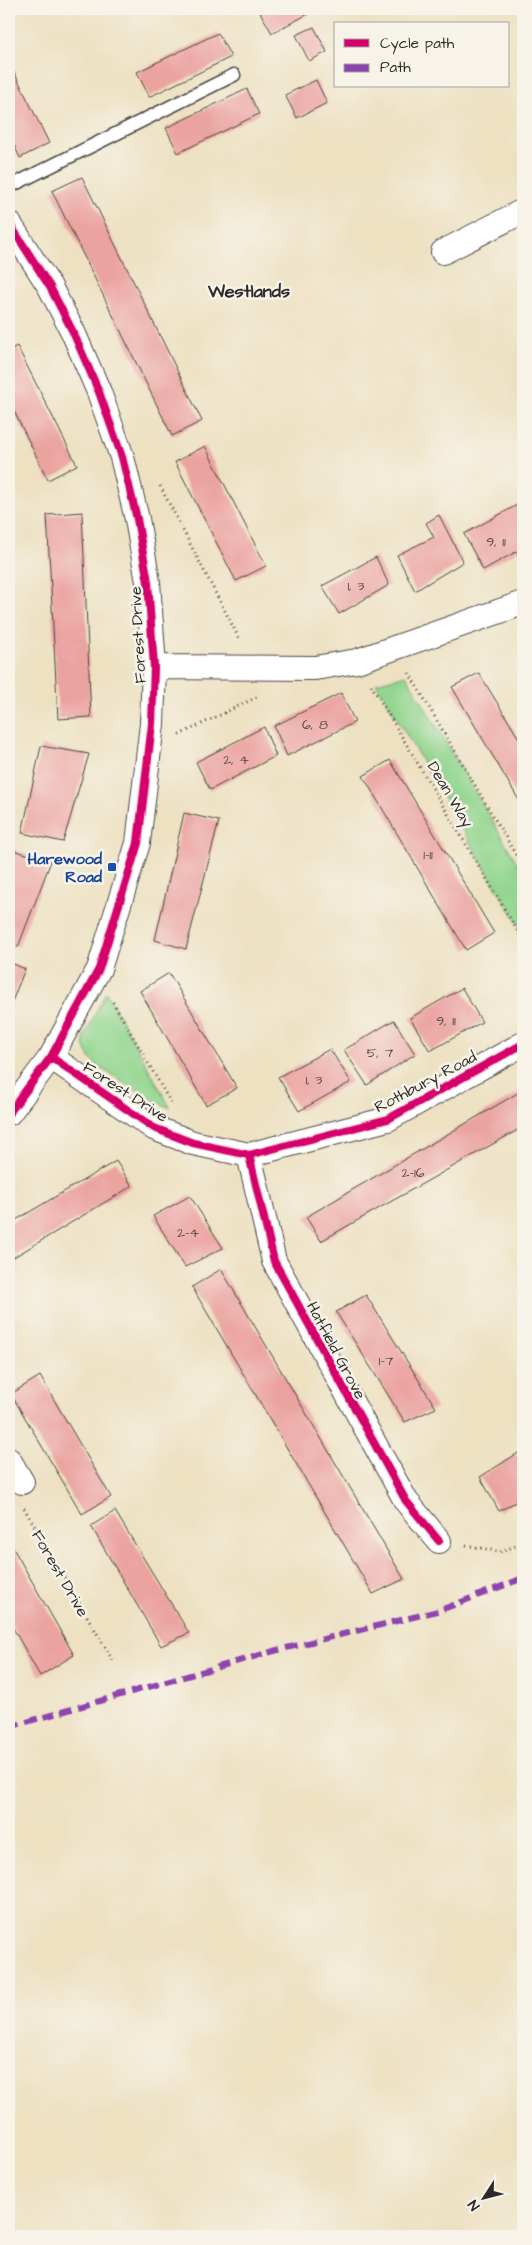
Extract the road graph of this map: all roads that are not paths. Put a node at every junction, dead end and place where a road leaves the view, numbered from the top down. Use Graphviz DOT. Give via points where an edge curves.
graph roads {
  1 [pos="234,75"];
  2 [pos="9,187"];
  3 [pos="523,211"];
  4 [pos="9,223"];
  5 [pos="442,252"];
  6 [pos="523,603"];
  7 [pos="154,667"];
  8 [pos="523,1044"];
  9 [pos="51,1057"];
  10 [pos="9,1113"];
  11 [pos="249,1155"];
  12 [pos="9,1460"];
  13 [pos="22,1482"];
  14 [pos="440,1541"];
  1 -- 2 [label="lane"];
  3 -- 5 [label="street"];
  4 -- 7 [label="street, Forest Drive" via="50,287 73,332 122,457 148,582"];
  6 -- 7 [label="street" via="357,661 316,668"];
  7 -- 9 [label="street, Forest Drive" via="138,844 97,973"];
  8 -- 11 [label="street, Rothbury Road" via="388,1119"];
  9 -- 10 [label="street, Forest Drive"];
  9 -- 11 [label="street, Forest Drive" via="154,1128 193,1143"];
  11 -- 14 [label="street, Hatfield Grove" via="274,1261 406,1502"];
  12 -- 13 [label="street"];
}
